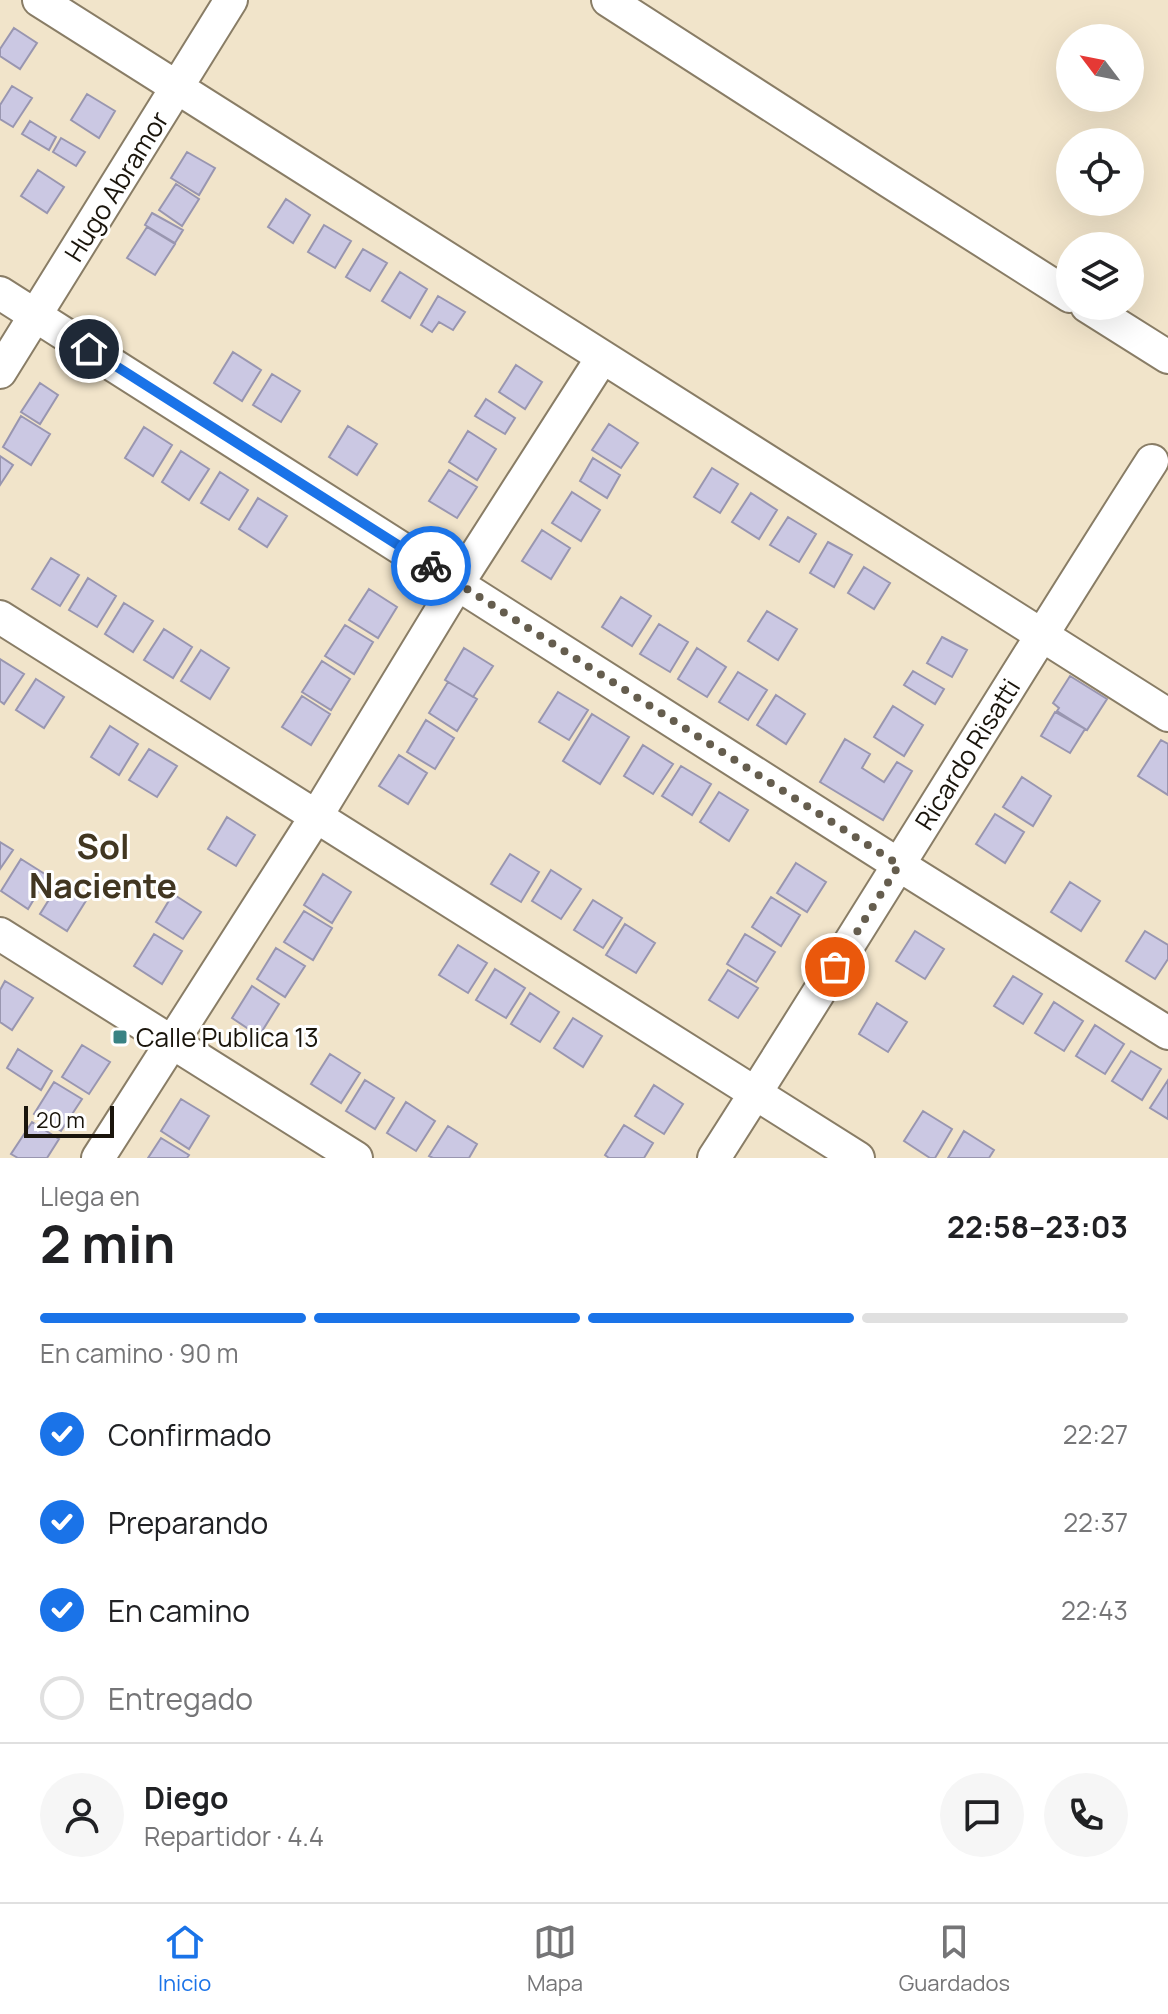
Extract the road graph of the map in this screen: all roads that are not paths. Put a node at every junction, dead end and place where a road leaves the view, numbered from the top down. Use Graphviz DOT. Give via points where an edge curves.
graph roads {
  1 [pos="39,0"];
  2 [pos="231,0"];
  3 [pos="608,0"];
  4 [pos="177,88"];
  5 [pos="1056,287"];
  6 [pos="0,293"];
  7 [pos="36,316"];
  8 [pos="1109,320"];
  9 [pos="1168,357"];
  10 [pos="602,358"];
  11 [pos="0,372"];
  12 [pos="1152,461"];
  13 [pos="458,583"];
  14 [pos="0,617"];
  15 [pos="1041,635"];
  16 [pos="1168,715"];
  17 [pos="317,815"];
  18 [pos="899,865"];
  19 [pos="0,934"];
  20 [pos="1168,1033"];
  21 [pos="173,1043"];
  22 [pos="755,1094"];
  23 [pos="98,1158"];
  24 [pos="356,1158"];
  25 [pos="714,1158"];
  26 [pos="858,1158"];
  1 -- 4 [label="street"];
  2 -- 4 [label="street, Hugo Abramor"];
  3 -- 5 [label="street"];
  4 -- 7 [label="street, Hugo Abramor"];
  4 -- 10 [label="street"];
  6 -- 7 [label="street"];
  7 -- 11 [label="street, Hugo Abramor"];
  7 -- 13 [label="street"];
  8 -- 9 [label="street"];
  10 -- 13 [label="street"];
  10 -- 15 [label="street"];
  12 -- 15 [label="street, Ricardo Risatti"];
  13 -- 17 [label="street"];
  13 -- 18 [label="street"];
  14 -- 17 [label="street"];
  15 -- 16 [label="street"];
  15 -- 18 [label="street, Ricardo Risatti"];
  17 -- 21 [label="street"];
  17 -- 22 [label="street"];
  18 -- 20 [label="street"];
  18 -- 22 [label="street, Ricardo Risatti"];
  19 -- 21 [label="street"];
  21 -- 23 [label="street"];
  21 -- 24 [label="street"];
  22 -- 25 [label="street, Ricardo Risatti"];
  22 -- 26 [label="street"];
}
